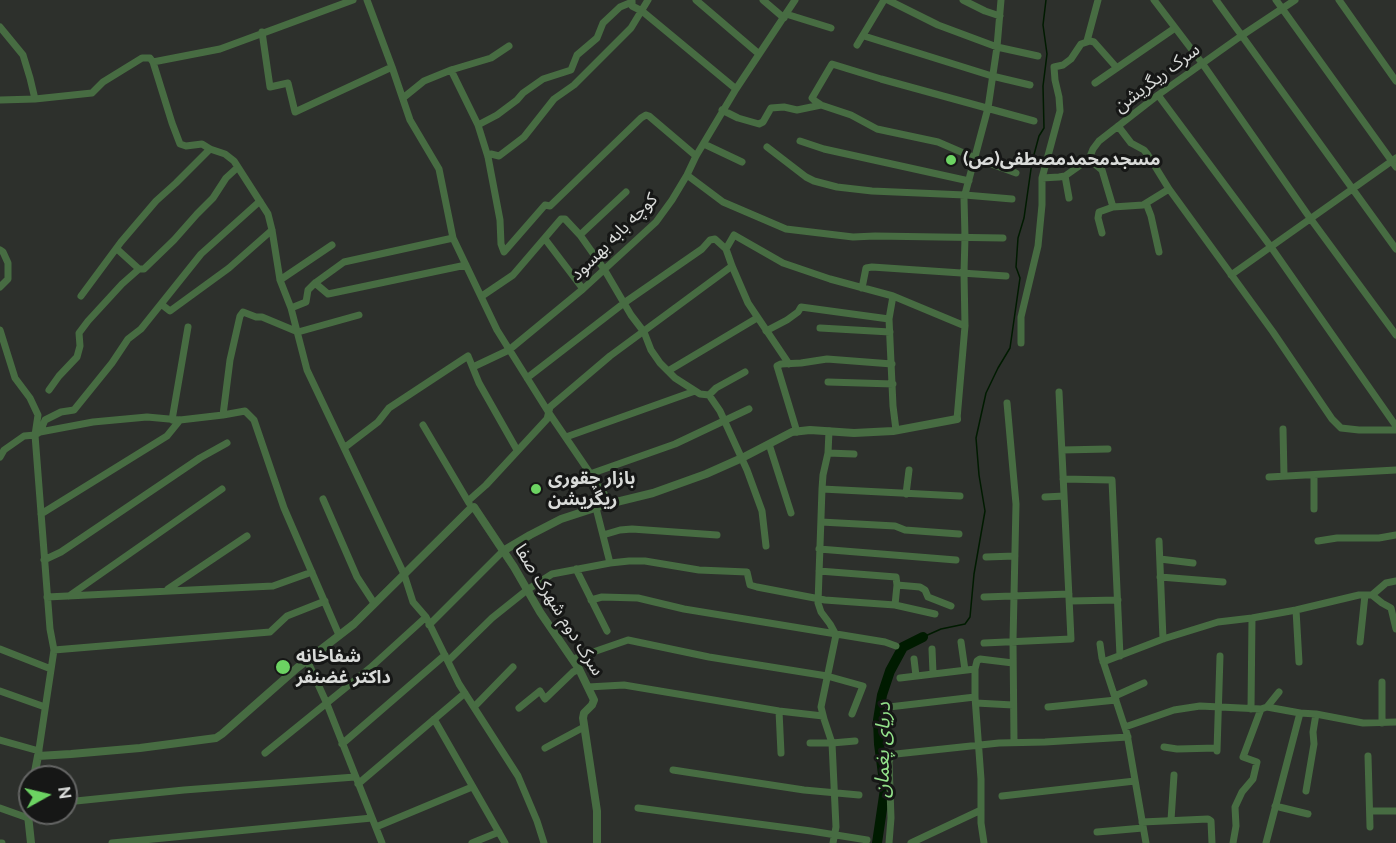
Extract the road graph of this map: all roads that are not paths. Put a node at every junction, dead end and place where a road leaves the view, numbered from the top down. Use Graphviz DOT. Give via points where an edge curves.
graph roads {
  1 [pos="353,0"];
  2 [pos="367,0"];
  3 [pos="648,0"];
  4 [pos="696,0"];
  5 [pos="763,0"];
  6 [pos="795,0"];
  7 [pos="886,0"];
  8 [pos="963,0"];
  9 [pos="1001,0"];
  10 [pos="1098,0"];
  11 [pos="1154,0"];
  12 [pos="1216,0"];
  13 [pos="1276,0"];
  14 [pos="1295,0"];
  15 [pos="1339,0"];
  16 [pos="632,1"];
  17 [pos="1282,8"];
  18 [pos="642,11"];
  19 [pos="785,16"];
  20 [pos="999,16"];
  21 [pos="0,27"];
  22 [pos="831,28"];
  23 [pos="1175,28"];
  24 [pos="262,32"];
  25 [pos="864,36"];
  26 [pos="1241,36"];
  27 [pos="1088,41"];
  28 [pos="857,45"];
  29 [pos="508,46"];
  30 [pos="997,47"];
  31 [pos="759,54"];
  32 [pos="1038,56"];
  33 [pos="153,62"];
  34 [pos="1202,63"];
  35 [pos="392,67"];
  36 [pos="1117,68"];
  37 [pos="451,70"];
  38 [pos="992,76"];
  39 [pos="1396,81"];
  40 [pos="1095,83"];
  41 [pos="1030,85"];
  42 [pos="736,89"];
  43 [pos="1158,94"];
  44 [pos="403,98"];
  45 [pos="35,99"];
  46 [pos="0,100"];
  47 [pos="821,105"];
  48 [pos="988,108"];
  49 [pos="722,110"];
  50 [pos="1034,121"];
  51 [pos="478,125"];
  52 [pos="1118,126"];
  53 [pos="800,141"];
  54 [pos="704,144"];
  55 [pos="767,147"];
  56 [pos="210,149"];
  57 [pos="488,156"];
  58 [pos="696,156"];
  59 [pos="975,158"];
  60 [pos="1089,159"];
  61 [pos="742,162"];
  62 [pos="1395,162"];
  63 [pos="238,167"];
  64 [pos="1016,173"];
  65 [pos="687,175"];
  66 [pos="1065,176"];
  67 [pos="1042,178"];
  68 [pos="969,181"];
  69 [pos="1169,189"];
  70 [pos="1351,189"];
  71 [pos="626,192"];
  72 [pos="965,195"];
  73 [pos="1069,198"];
  74 [pos="1012,199"];
  75 [pos="260,201"];
  76 [pos="1146,203"];
  77 [pos="1113,207"];
  78 [pos="1310,218"];
  79 [pos="272,230"];
  80 [pos="1102,233"];
  81 [pos="580,235"];
  82 [pos="965,237"];
  83 [pos="453,238"];
  84 [pos="1003,238"];
  85 [pos="545,239"];
  86 [pos="333,245"];
  87 [pos="1271,246"];
  88 [pos="117,249"];
  89 [pos="726,249"];
  90 [pos="1396,249"];
  91 [pos="0,250"];
  92 [pos="1159,252"];
  93 [pos="466,265"];
  94 [pos="732,266"];
  95 [pos="139,269"];
  96 [pos="604,269"];
  97 [pos="964,273"];
  98 [pos="1232,275"];
  99 [pos="1006,276"];
  100 [pos="280,280"];
  101 [pos="315,283"];
  102 [pos="0,287"];
  103 [pos="862,288"];
  104 [pos="583,289"];
  105 [pos="81,296"];
  106 [pos="482,296"];
  107 [pos="894,296"];
  108 [pos="624,303"];
  109 [pos="161,304"];
  110 [pos="291,308"];
  111 [pos="359,315"];
  112 [pos="757,318"];
  113 [pos="889,319"];
  114 [pos="965,326"];
  115 [pos="188,327"];
  116 [pos="820,328"];
  117 [pos="0,330"];
  118 [pos="766,331"];
  119 [pos="644,332"];
  120 [pos="298,333"];
  121 [pos="890,333"];
  122 [pos="1396,335"];
  123 [pos="1021,343"];
  124 [pos="509,350"];
  125 [pos="789,363"];
  126 [pos="892,364"];
  127 [pos="473,367"];
  128 [pos="668,371"];
  129 [pos="746,372"];
  130 [pos="527,378"];
  131 [pos="828,382"];
  132 [pos="893,384"];
  133 [pos="49,390"];
  134 [pos="695,391"];
  135 [pos="1059,392"];
  136 [pos="709,395"];
  137 [pos="1007,403"];
  138 [pos="749,410"];
  139 [pos="549,413"];
  140 [pos="223,415"];
  141 [pos="957,419"];
  142 [pos="176,420"];
  143 [pos="725,421"];
  144 [pos="423,424"];
  145 [pos="1396,428"];
  146 [pos="1283,429"];
  147 [pos="896,430"];
  148 [pos="830,431"];
  149 [pos="796,432"];
  150 [pos="37,434"];
  151 [pos="566,437"];
  152 [pos="227,443"];
  153 [pos="769,444"];
  154 [pos="344,448"];
  155 [pos="1108,449"];
  156 [pos="517,450"];
  157 [pos="1062,450"];
  158 [pos="828,453"];
  159 [pos="854,454"];
  160 [pos="0,456"];
  161 [pos="742,458"];
  162 [pos="909,470"];
  163 [pos="1396,470"];
  164 [pos="590,474"];
  165 [pos="1314,475"];
  166 [pos="1284,476"];
  167 [pos="1269,477"];
  168 [pos="1063,479"];
  169 [pos="222,489"];
  170 [pos="822,489"];
  171 [pos="906,494"];
  172 [pos="960,496"];
  173 [pos="1064,496"];
  174 [pos="1045,497"];
  175 [pos="323,499"];
  176 [pos="470,504"];
  177 [pos="611,504"];
  178 [pos="596,508"];
  179 [pos="1314,509"];
  180 [pos="791,513"];
  181 [pos="41,514"];
  182 [pos="821,522"];
  183 [pos="959,534"];
  184 [pos="717,535"];
  185 [pos="247,536"];
  186 [pos="603,536"];
  187 [pos="1396,536"];
  188 [pos="1318,541"];
  189 [pos="1159,542"];
  190 [pos="766,546"];
  191 [pos="819,549"];
  192 [pos="503,551"];
  193 [pos="986,556"];
  194 [pos="1015,556"];
  195 [pos="1160,559"];
  196 [pos="44,560"];
  197 [pos="956,560"];
  198 [pos="610,563"];
  199 [pos="1193,563"];
  200 [pos="576,569"];
  201 [pos="819,571"];
  202 [pos="312,572"];
  203 [pos="404,574"];
  204 [pos="1160,577"];
  205 [pos="1396,581"];
  206 [pos="1223,582"];
  207 [pos="897,585"];
  208 [pos="527,590"];
  209 [pos="166,591"];
  210 [pos="1369,595"];
  211 [pos="69,596"];
  212 [pos="47,597"];
  213 [pos="984,597"];
  214 [pos="1014,597"];
  215 [pos="819,598"];
  216 [pos="1070,598"];
  217 [pos="591,600"];
  218 [pos="1118,600"];
  219 [pos="325,601"];
  220 [pos="375,603"];
  221 [pos="895,605"];
  222 [pos="951,606"];
  223 [pos="1394,608"];
  224 [pos="1296,610"];
  225 [pos="935,614"];
  226 [pos="1252,618"];
  227 [pos="427,621"];
  228 [pos="1396,629"];
  229 [pos="606,631"];
  230 [pos="339,635"];
  231 [pos="836,635"];
  232 [pos="1163,639"];
  233 [pos="961,642"];
  234 [pos="1013,642"];
  235 [pos="1360,642"];
  236 [pos="984,643"];
  237 [pos="1100,644"];
  238 [pos="896,646"];
  239 [pos="0,649"];
  240 [pos="932,649"];
  241 [pos="54,650"];
  242 [pos="1120,656"];
  243 [pos="1220,656"];
  244 [pos="446,658"];
  245 [pos="573,659"];
  246 [pos="914,659"];
  247 [pos="307,660"];
  248 [pos="1103,662"];
  249 [pos="1013,663"];
  250 [pos="1299,663"];
  251 [pos="513,667"];
  252 [pos="51,669"];
  253 [pos="579,669"];
  254 [pos="975,669"];
  255 [pos="965,670"];
  256 [pos="933,673"];
  257 [pos="827,676"];
  258 [pos="916,676"];
  259 [pos="900,678"];
  260 [pos="1382,682"];
  261 [pos="1144,683"];
  262 [pos="588,687"];
  263 [pos="0,691"];
  264 [pos="1279,692"];
  265 [pos="465,693"];
  266 [pos="1115,698"];
  267 [pos="975,700"];
  268 [pos="327,704"];
  269 [pos="1013,705"];
  270 [pos="474,706"];
  271 [pos="45,707"];
  272 [pos="889,707"];
  273 [pos="1048,707"];
  274 [pos="1219,707"];
  275 [pos="519,708"];
  276 [pos="1264,708"];
  277 [pos="1251,709"];
  278 [pos="779,711"];
  279 [pos="1300,713"];
  280 [pos="852,714"];
  281 [pos="1316,714"];
  282 [pos="823,716"];
  283 [pos="434,718"];
  284 [pos="1396,722"];
  285 [pos="1382,723"];
  286 [pos="584,727"];
  287 [pos="1125,727"];
  288 [pos="1128,736"];
  289 [pos="0,740"];
  290 [pos="855,741"];
  291 [pos="1014,742"];
  292 [pos="810,743"];
  293 [pos="832,743"];
  294 [pos="342,744"];
  295 [pos="979,746"];
  296 [pos="1164,747"];
  297 [pos="545,748"];
  298 [pos="39,753"];
  299 [pos="265,753"];
  300 [pos="781,753"];
  301 [pos="1368,756"];
  302 [pos="36,765"];
  303 [pos="673,770"];
  304 [pos="1174,775"];
  305 [pos="356,780"];
  306 [pos="1136,782"];
  307 [pos="472,787"];
  308 [pos="1306,791"];
  309 [pos="835,792"];
  310 [pos="859,795"];
  311 [pos="1002,796"];
  312 [pos="78,801"];
  313 [pos="1275,806"];
  314 [pos="0,808"];
  315 [pos="638,808"];
  316 [pos="981,810"];
  317 [pos="1370,811"];
  318 [pos="1396,811"];
  319 [pos="18,814"];
  320 [pos="1308,814"];
  321 [pos="372,818"];
  322 [pos="1171,820"];
  323 [pos="29,825"];
  324 [pos="1143,825"];
  325 [pos="376,827"];
  326 [pos="1370,827"];
  327 [pos="500,832"];
  328 [pos="1097,832"];
  329 [pos="834,835"];
  330 [pos="867,840"];
  331 [pos="31,843"];
  332 [pos="112,843"];
  333 [pos="382,843"];
  334 [pos="472,843"];
  335 [pos="505,843"];
  336 [pos="544,843"];
  337 [pos="597,843"];
  338 [pos="832,843"];
  339 [pos="890,843"];
  340 [pos="910,843"];
  341 [pos="984,843"];
  342 [pos="1146,843"];
  343 [pos="1212,843"];
  344 [pos="1233,843"];
  345 [pos="1266,843"];
  1 -- 24 [label="street"];
  2 -- 35 [label="street"];
  3 -- 18 [label="street"];
  4 -- 31 [label="street"];
  5 -- 19 [label="street"];
  6 -- 19 [label="street, کوچه بابه بهسود"];
  7 -- 25 [label="street"];
  7 -- 30 [label="street"];
  8 -- 20 [label="street"];
  9 -- 20 [label="street"];
  10 -- 27 [label="street"];
  11 -- 23 [label="street"];
  12 -- 26 [label="street"];
  13 -- 17 [label="street"];
  14 -- 17 [label="street, سرک ریگریشن"];
  15 -- 39 [label="street"];
  16 -- 18 [label="street" via="632,6"];
  16 -- 51 [label="street" via="603,23 597,38 577,55 571,70 543,79"];
  17 -- 26 [label="street, سرک ریگریشن"];
  17 -- 62 [label="street"];
  18 -- 42 [label="street"];
  18 -- 57 [label="street" via="631,28 574,85 554,99 524,137 499,156"];
  19 -- 22 [label="street"];
  19 -- 31 [label="street, کوچه بابه بهسود"];
  20 -- 30 [label="street"];
  21 -- 45 [label="street" via="23,55"];
  23 -- 34 [label="street"];
  23 -- 36 [label="street"];
  24 -- 33 [label="street" via="220,49"];
  24 -- 35 [label="street" via="270,87 288,83 295,112"];
  25 -- 28 [label="street"];
  25 -- 38 [label="street"];
  26 -- 34 [label="street, سرک ریگریشن"];
  26 -- 70 [label="street"];
  27 -- 36 [label="street" via="1094,42"];
  27 -- 67 [label="street" via="1081,44 1071,59 1054,67 1060,111"];
  29 -- 37 [label="street" via="491,58"];
  30 -- 32 [label="street"];
  30 -- 38 [label="street"];
  31 -- 42 [label="street, کوچه بابه بهسود"];
  33 -- 45 [label="street" via="142,58 93,93"];
  33 -- 56 [label="street" via="180,144 202,144"];
  34 -- 43 [label="street, سرک ریگریشن"];
  34 -- 78 [label="street"];
  35 -- 44 [label="street"];
  36 -- 40 [label="street"];
  37 -- 44 [label="street" via="424,81"];
  37 -- 51 [label="street"];
  38 -- 41 [label="street"];
  38 -- 48 [label="street"];
  42 -- 49 [label="street, کوچه بابه بهسود"];
  43 -- 52 [label="street, سرک ریگریشن"];
  43 -- 87 [label="street"];
  44 -- 83 [label="street" via="410,120 439,169"];
  45 -- 46 [label="street"];
  47 -- 48 [label="street" via="812,98 832,64"];
  47 -- 49 [label="street" via="797,110 771,108 759,124"];
  47 -- 59 [label="street" via="877,129 938,142"];
  48 -- 50 [label="street"];
  48 -- 59 [label="street"];
  49 -- 54 [label="street, کوچه بابه بهسود"];
  51 -- 57 [label="street"];
  52 -- 60 [label="street, سرک ریگریشن" via="1099,141"];
  52 -- 69 [label="street" via="1131,143 1144,150"];
  53 -- 68 [label="street"];
  54 -- 58 [label="street, کوچه بابه بهسود"];
  54 -- 61 [label="street"];
  55 -- 72 [label="street" via="806,177 837,187"];
  56 -- 63 [label="street" via="225,154"];
  56 -- 88 [label="street" via="156,201"];
  57 -- 58 [label="street" via="504,252 545,205 550,206 646,115"];
  58 -- 65 [label="street, کوچه بابه بهسود"];
  59 -- 64 [label="street"];
  59 -- 68 [label="street"];
  60 -- 66 [label="street, سرک ریگریشن"];
  60 -- 77 [label="street" via="1102,170"];
  62 -- 70 [label="street"];
  63 -- 75 [label="street"];
  63 -- 95 [label="street" via="174,240 144,269"];
  65 -- 82 [label="street" via="723,202 786,229 853,237"];
  65 -- 96 [label="street, کوچه بابه بهسود" via="656,222"];
  66 -- 67 [label="street"];
  66 -- 73 [label="street"];
  67 -- 123 [label="street" via="1038,246 1021,317"];
  68 -- 72 [label="street"];
  69 -- 76 [label="street"];
  69 -- 98 [label="street"];
  70 -- 78 [label="street"];
  70 -- 90 [label="street"];
  71 -- 81 [label="street"];
  72 -- 74 [label="street"];
  72 -- 82 [label="street"];
  75 -- 79 [label="street"];
  75 -- 109 [label="street" via="201,254"];
  76 -- 77 [label="street"];
  76 -- 92 [label="street"];
  77 -- 80 [label="street" via="1099,212"];
  78 -- 87 [label="street"];
  78 -- 122 [label="street"];
  79 -- 100 [label="street"];
  79 -- 109 [label="street" via="229,268 170,311"];
  81 -- 85 [label="street" via="563,218"];
  81 -- 96 [label="street"];
  82 -- 84 [label="street"];
  82 -- 97 [label="street"];
  83 -- 93 [label="street"];
  83 -- 101 [label="street" via="344,262"];
  85 -- 104 [label="street"];
  85 -- 106 [label="street" via="513,275"];
  86 -- 100 [label="street"];
  87 -- 98 [label="street"];
  87 -- 145 [label="street"];
  88 -- 95 [label="street"];
  88 -- 105 [label="street"];
  89 -- 94 [label="street"];
  89 -- 103 [label="street" via="734,235 783,263"];
  89 -- 108 [label="street" via="715,239 710,240"];
  91 -- 102 [label="street" via="8,263 8,279"];
  93 -- 101 [label="street" via="328,294"];
  93 -- 106 [label="street"];
  94 -- 112 [label="street"];
  94 -- 119 [label="street"];
  95 -- 133 [label="street" via="79,333 77,357"];
  96 -- 104 [label="street, کوچه بابه بهسود"];
  96 -- 108 [label="street"];
  97 -- 99 [label="street"];
  97 -- 103 [label="street" via="866,268"];
  97 -- 114 [label="street"];
  98 -- 145 [label="street" via="1341,429"];
  100 -- 110 [label="street"];
  101 -- 110 [label="street" via="308,290 306,302"];
  103 -- 107 [label="street"];
  104 -- 124 [label="street, کوچه بابه بهسود"];
  106 -- 124 [label="street"];
  107 -- 113 [label="street"];
  107 -- 114 [label="street"];
  108 -- 119 [label="street"];
  108 -- 130 [label="street"];
  109 -- 150 [label="street" via="128,339 74,410 45,420"];
  110 -- 120 [label="street"];
  111 -- 120 [label="street"];
  112 -- 118 [label="street"];
  112 -- 128 [label="street"];
  113 -- 118 [label="street" via="801,307"];
  113 -- 121 [label="street"];
  114 -- 141 [label="street"];
  115 -- 142 [label="street"];
  116 -- 121 [label="street"];
  117 -- 150 [label="street" via="15,378 38,415"];
  118 -- 125 [label="street"];
  119 -- 128 [label="street" via="651,350"];
  119 -- 139 [label="street" via="550,406"];
  120 -- 140 [label="street" via="243,312 230,360"];
  120 -- 154 [label="street" via="307,370"];
  121 -- 126 [label="street"];
  124 -- 127 [label="street, کوچه بابه بهسود"];
  124 -- 130 [label="street"];
  125 -- 126 [label="street" via="827,359"];
  125 -- 149 [label="street" via="777,366"];
  126 -- 132 [label="street"];
  127 -- 154 [label="street" via="468,356 389,408 378,422"];
  127 -- 156 [label="street"];
  128 -- 134 [label="street"];
  129 -- 136 [label="street"];
  130 -- 139 [label="street"];
  131 -- 132 [label="street"];
  132 -- 147 [label="street"];
  134 -- 136 [label="street"];
  134 -- 151 [label="street"];
  135 -- 157 [label="street"];
  136 -- 143 [label="street"];
  137 -- 194 [label="street" via="1016,504"];
  138 -- 143 [label="street"];
  139 -- 151 [label="street"];
  139 -- 156 [label="street" via="548,419"];
  140 -- 142 [label="street"];
  140 -- 202 [label="street" via="245,411 254,420 284,508"];
  141 -- 147 [label="street"];
  142 -- 150 [label="street" via="147,417 93,422"];
  142 -- 181 [label="street" via="167,436"];
  143 -- 161 [label="street"];
  143 -- 164 [label="street" via="675,444"];
  144 -- 176 [label="street"];
  146 -- 166 [label="street"];
  147 -- 148 [label="street"];
  148 -- 149 [label="street"];
  148 -- 158 [label="street"];
  149 -- 153 [label="street"];
  150 -- 160 [label="street" via="24,435"];
  150 -- 181 [label="street"];
  151 -- 164 [label="street"];
  152 -- 196 [label="street"];
  153 -- 161 [label="street"];
  153 -- 180 [label="street"];
  154 -- 203 [label="street"];
  155 -- 157 [label="street"];
  156 -- 176 [label="street"];
  157 -- 168 [label="street"];
  158 -- 159 [label="street"];
  158 -- 170 [label="street"];
  161 -- 177 [label="street" via="653,493"];
  161 -- 190 [label="street" via="762,511"];
  162 -- 171 [label="street"];
  163 -- 165 [label="street"];
  164 -- 177 [label="street"];
  165 -- 166 [label="street"];
  165 -- 179 [label="street"];
  166 -- 167 [label="street"];
  168 -- 173 [label="street"];
  168 -- 218 [label="street" via="1112,480"];
  169 -- 211 [label="street"];
  170 -- 171 [label="street"];
  170 -- 182 [label="street"];
  171 -- 172 [label="street"];
  173 -- 174 [label="street"];
  173 -- 216 [label="street"];
  175 -- 220 [label="street" via="357,577"];
  176 -- 192 [label="street, سرک دوم شهرک صفا"];
  176 -- 203 [label="street"];
  177 -- 178 [label="street"];
  178 -- 186 [label="street"];
  178 -- 192 [label="street" via="561,519"];
  181 -- 196 [label="street"];
  182 -- 183 [label="street"];
  182 -- 191 [label="street"];
  184 -- 186 [label="street" via="632,529"];
  185 -- 209 [label="street"];
  186 -- 198 [label="street"];
  187 -- 188 [label="street"];
  189 -- 195 [label="street"];
  191 -- 197 [label="street"];
  191 -- 201 [label="street"];
  192 -- 208 [label="street, سرک دوم شهرک صفا"];
  192 -- 227 [label="street"];
  193 -- 194 [label="street"];
  194 -- 214 [label="street"];
  195 -- 199 [label="street"];
  195 -- 204 [label="street"];
  196 -- 212 [label="street"];
  198 -- 200 [label="street"];
  198 -- 215 [label="street" via="645,561 699,570 747,572 750,585"];
  200 -- 208 [label="street" via="552,574"];
  200 -- 217 [label="street"];
  201 -- 207 [label="street" via="896,577"];
  201 -- 215 [label="street"];
  202 -- 209 [label="street" via="273,586"];
  202 -- 219 [label="street"];
  203 -- 220 [label="street"];
  203 -- 227 [label="street" via="413,602"];
  204 -- 206 [label="street"];
  204 -- 232 [label="street"];
  205 -- 210 [label="street"];
  207 -- 221 [label="street"];
  207 -- 222 [label="street" via="920,587 928,597"];
  208 -- 244 [label="street"];
  208 -- 245 [label="street, سرک دوم شهرک صفا"];
  209 -- 211 [label="street"];
  210 -- 223 [label="street"];
  210 -- 224 [label="street"];
  210 -- 235 [label="street"];
  211 -- 212 [label="street"];
  212 -- 241 [label="street"];
  213 -- 214 [label="street"];
  214 -- 216 [label="street"];
  214 -- 234 [label="street"];
  215 -- 221 [label="street"];
  215 -- 231 [label="street" via="820,612"];
  216 -- 218 [label="street"];
  216 -- 234 [label="street" via="1071,639"];
  217 -- 229 [label="street"];
  217 -- 231 [label="street" via="638,598"];
  218 -- 242 [label="street"];
  219 -- 230 [label="street"];
  219 -- 241 [label="street" via="287,616 270,632"];
  220 -- 230 [label="street"];
  221 -- 225 [label="street"];
  223 -- 228 [label="street"];
  224 -- 226 [label="street"];
  224 -- 250 [label="street"];
  226 -- 232 [label="street" via="1218,622"];
  226 -- 277 [label="street"];
  227 -- 244 [label="street"];
  227 -- 268 [label="street"];
  230 -- 247 [label="street"];
  231 -- 238 [label="street"];
  231 -- 257 [label="street"];
  232 -- 242 [label="street"];
  233 -- 255 [label="street"];
  234 -- 236 [label="street"];
  234 -- 249 [label="street"];
  237 -- 248 [label="street"];
  239 -- 252 [label="street"];
  240 -- 256 [label="street"];
  241 -- 252 [label="street"];
  242 -- 248 [label="street"];
  243 -- 274 [label="street"];
  244 -- 265 [label="street"];
  244 -- 294 [label="street"];
  245 -- 253 [label="street, سرک دوم شهرک صفا"];
  245 -- 257 [label="street" via="636,640 709,657"];
  246 -- 258 [label="street"];
  247 -- 268 [label="street"];
  247 -- 298 [label="street" via="216,738 71,754"];
  248 -- 266 [label="street"];
  249 -- 254 [label="street" via="978,659"];
  249 -- 269 [label="street"];
  251 -- 270 [label="street"];
  252 -- 271 [label="street"];
  253 -- 262 [label="street, سرک دوم شهرک صفا"];
  253 -- 275 [label="street" via="545,699 540,691"];
  254 -- 255 [label="street"];
  254 -- 267 [label="street"];
  255 -- 256 [label="street"];
  256 -- 258 [label="street"];
  257 -- 280 [label="street" via="863,686"];
  257 -- 282 [label="street"];
  258 -- 259 [label="street"];
  260 -- 285 [label="street"];
  261 -- 266 [label="street"];
  262 -- 278 [label="street" via="624,685"];
  262 -- 286 [label="street, سرک دوم شهرک صفا" via="594,700 584,712"];
  263 -- 271 [label="street"];
  264 -- 276 [label="street"];
  265 -- 270 [label="street"];
  265 -- 283 [label="street"];
  266 -- 273 [label="street"];
  266 -- 287 [label="street"];
  267 -- 269 [label="street"];
  267 -- 272 [label="street"];
  267 -- 295 [label="street"];
  268 -- 294 [label="street"];
  268 -- 299 [label="street"];
  269 -- 291 [label="street"];
  270 -- 336 [label="street" via="518,776"];
  271 -- 298 [label="street"];
  274 -- 277 [label="street"];
  274 -- 287 [label="street" via="1174,710"];
  274 -- 296 [label="street" via="1217,750"];
  276 -- 277 [label="street"];
  276 -- 279 [label="street"];
  276 -- 344 [label="street" via="1243,757 1257,762 1253,779 1235,807"];
  278 -- 282 [label="street"];
  278 -- 300 [label="street"];
  279 -- 281 [label="street"];
  279 -- 313 [label="street"];
  281 -- 285 [label="street"];
  281 -- 308 [label="street"];
  282 -- 293 [label="street"];
  283 -- 305 [label="street"];
  283 -- 307 [label="street"];
  284 -- 285 [label="street"];
  286 -- 297 [label="street"];
  286 -- 337 [label="street, سرک دوم شهرک صفا" via="597,812"];
  287 -- 288 [label="street"];
  288 -- 291 [label="street"];
  288 -- 306 [label="street"];
  289 -- 298 [label="street"];
  290 -- 293 [label="street"];
  291 -- 295 [label="street"];
  292 -- 293 [label="street"];
  293 -- 309 [label="street"];
  294 -- 305 [label="street"];
  295 -- 316 [label="street"];
  295 -- 339 [label="street" via="891,756"];
  298 -- 302 [label="street"];
  301 -- 317 [label="street"];
  303 -- 309 [label="street"];
  304 -- 322 [label="street"];
  305 -- 312 [label="street"];
  305 -- 321 [label="street"];
  306 -- 311 [label="street"];
  306 -- 324 [label="street"];
  307 -- 325 [label="street"];
  307 -- 327 [label="street"];
  309 -- 310 [label="street"];
  309 -- 329 [label="street"];
  313 -- 320 [label="street"];
  313 -- 345 [label="street"];
  314 -- 319 [label="street"];
  315 -- 329 [label="street"];
  316 -- 340 [label="street"];
  316 -- 341 [label="street"];
  317 -- 318 [label="street"];
  317 -- 326 [label="street"];
  321 -- 325 [label="street"];
  321 -- 332 [label="street"];
  322 -- 324 [label="street"];
  322 -- 343 [label="street" via="1210,819"];
  323 -- 331 [label="street"];
  324 -- 328 [label="street"];
  324 -- 342 [label="street"];
  325 -- 333 [label="street"];
  327 -- 334 [label="street"];
  327 -- 335 [label="street"];
  329 -- 330 [label="street"];
  329 -- 338 [label="street"];
}
